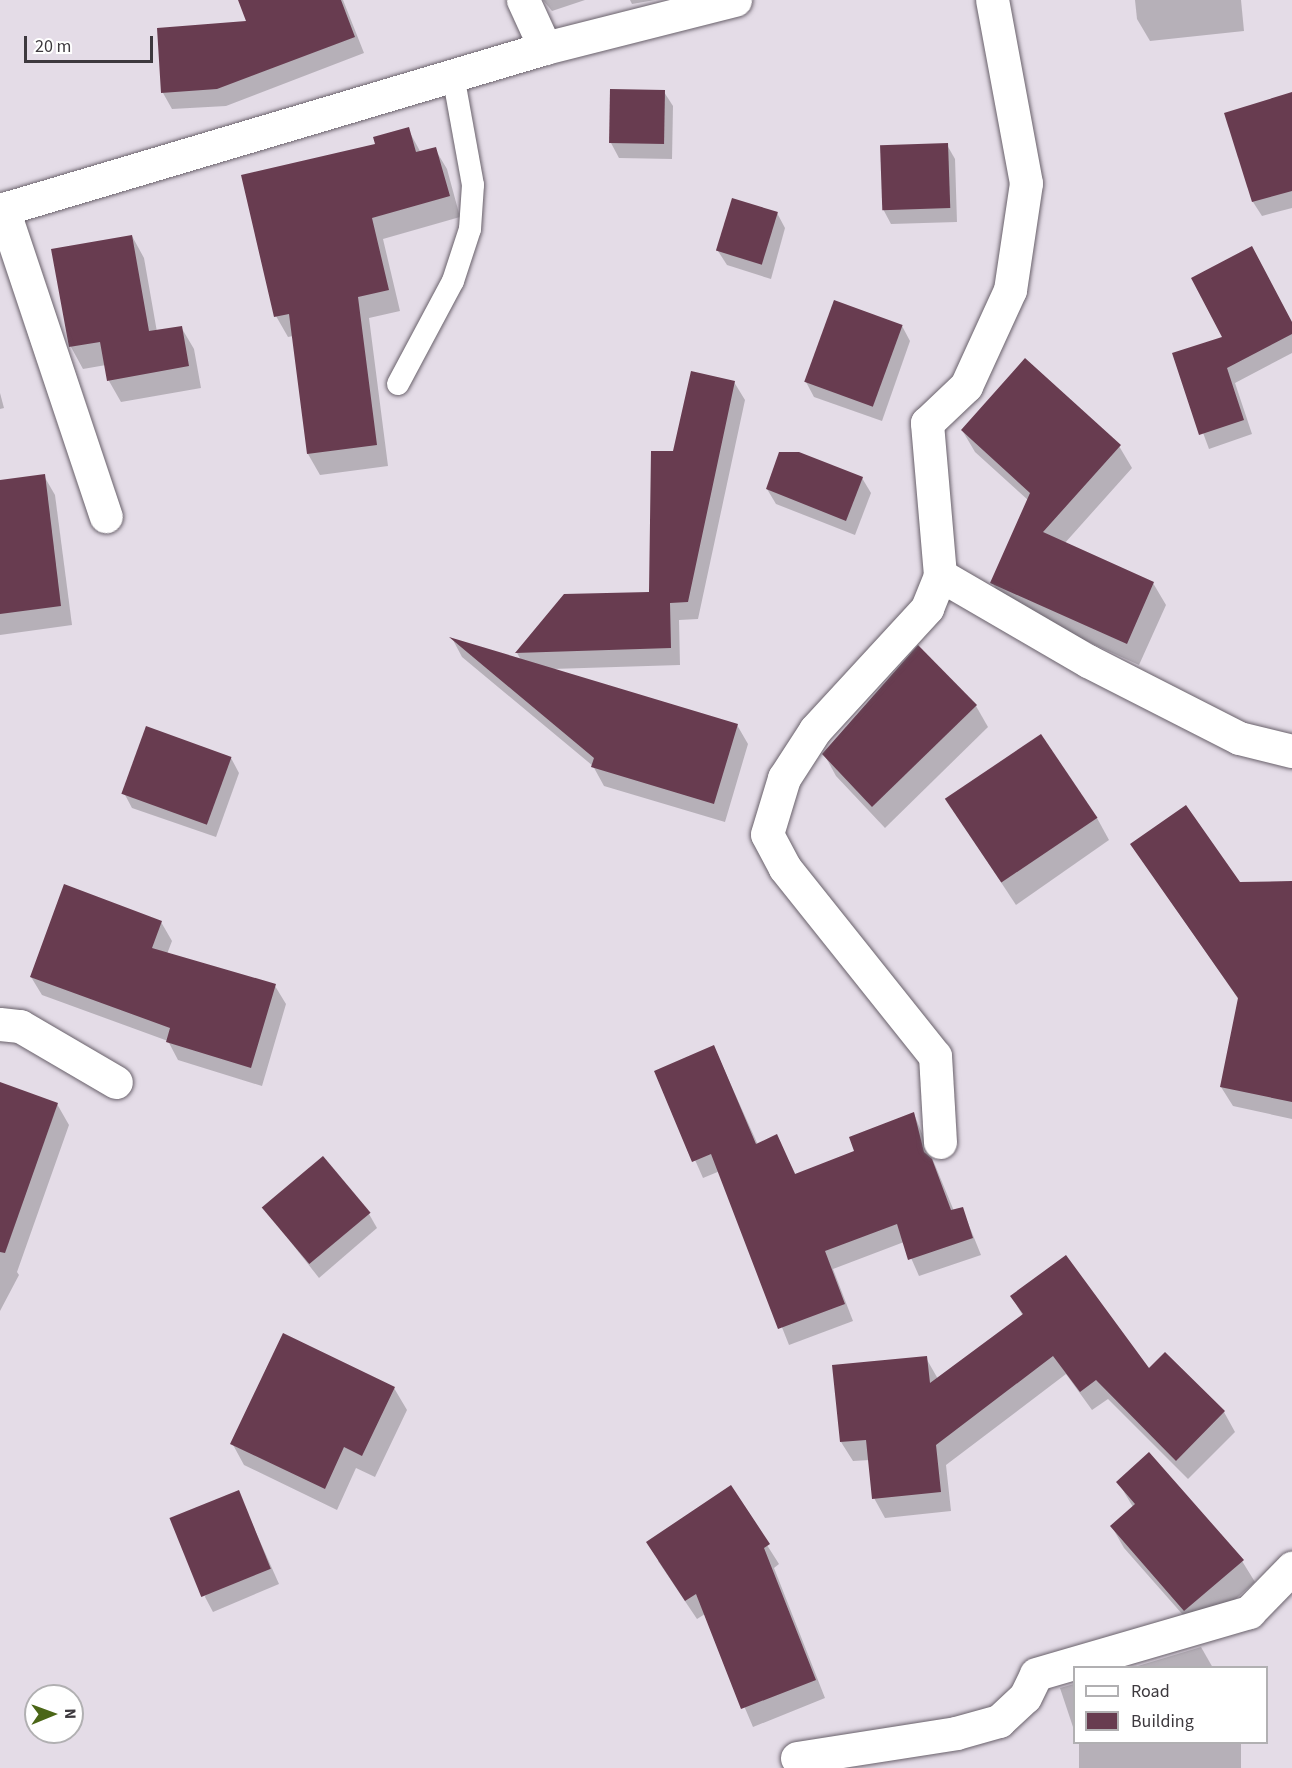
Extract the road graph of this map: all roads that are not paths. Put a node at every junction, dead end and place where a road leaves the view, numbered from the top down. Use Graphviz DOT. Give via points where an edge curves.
graph roads {
  1 [pos="523,0"];
  2 [pos="735,0"];
  3 [pos="993,0"];
  4 [pos="545,48"];
  5 [pos="453,75"];
  6 [pos="2,210"];
  7 [pos="398,384"];
  8 [pos="106,516"];
  9 [pos="940,575"];
  10 [pos="1292,752"];
  11 [pos="0,1023"];
  12 [pos="116,1082"];
  13 [pos="940,1142"];
  14 [pos="1292,1568"];
  15 [pos="797,1758"];
  1 -- 4 [label="street"];
  2 -- 4 [label="street"];
  3 -- 9 [label="street" via="1026,183 1010,290 966,386 927,423"];
  4 -- 5 [label="street"];
  5 -- 6 [label="street"];
  5 -- 7 [label="lane" via="473,185 470,229 453,281"];
  6 -- 8 [label="street"];
  9 -- 10 [label="street" via="1088,662 1229,733"];
  9 -- 13 [label="street" via="927,608 815,730 784,778 768,834 785,868 935,1056"];
  11 -- 12 [label="street" via="20,1026"];
  14 -- 15 [label="street" via="1249,1611 1036,1674 1025,1696 999,1721 956,1733"];
}
